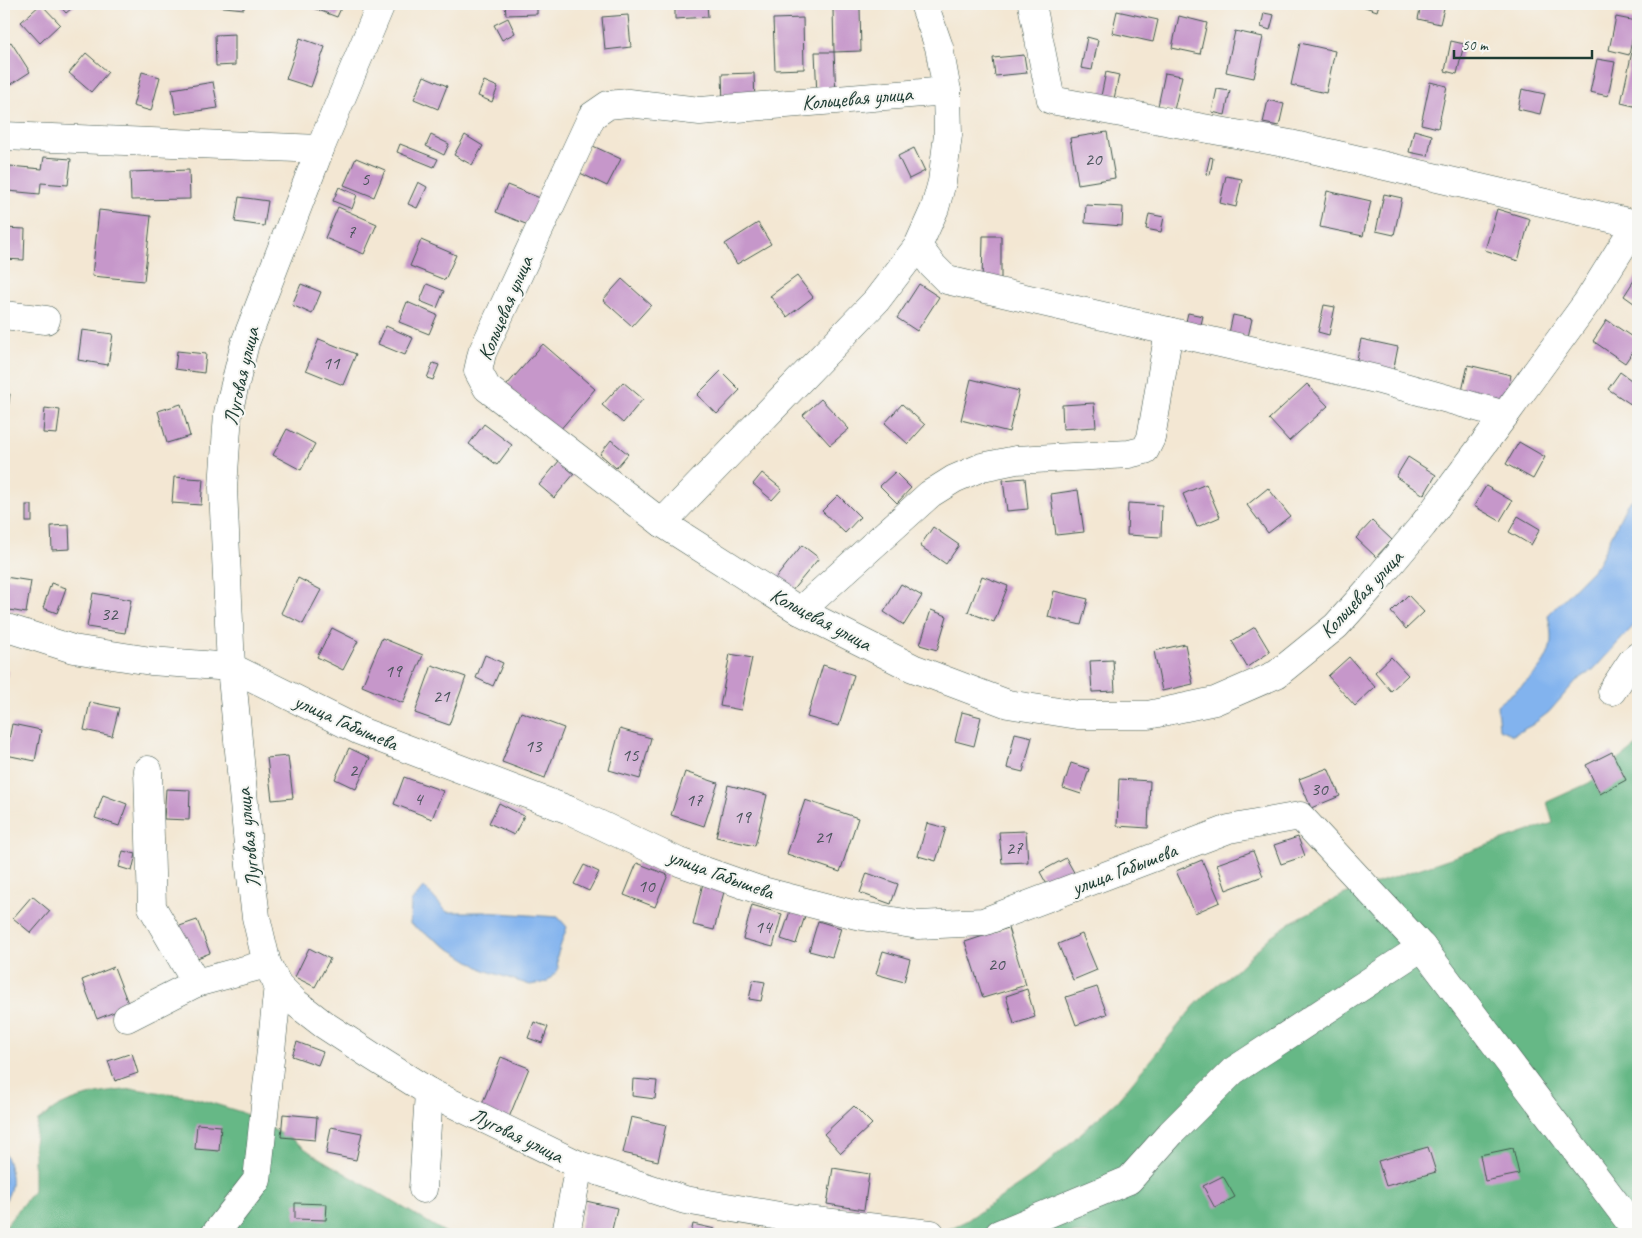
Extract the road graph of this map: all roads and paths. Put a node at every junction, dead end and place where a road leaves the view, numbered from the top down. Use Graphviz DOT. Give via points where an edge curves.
graph roads {
  1 [pos="382,4"];
  2 [pos="924,4"];
  3 [pos="1032,4"];
  4 [pos="947,91"];
  5 [pos="4,136"];
  6 [pos="320,149"];
  7 [pos="1637,222"];
  8 [pos="918,246"];
  9 [pos="4,315"];
  10 [pos="46,320"];
  11 [pos="1169,331"];
  12 [pos="1505,414"];
  13 [pos="662,523"];
  14 [pos="800,611"];
  15 [pos="4,627"];
  16 [pos="1638,656"];
  17 [pos="231,667"];
  18 [pos="1612,691"];
  19 [pos="148,770"];
  20 [pos="1422,947"];
  21 [pos="273,974"];
  22 [pos="196,983"];
  23 [pos="127,1018"];
  24 [pos="429,1092"];
  25 [pos="579,1165"];
  26 [pos="423,1189"];
  27 [pos="796,1227"];
  28 [pos="1638,1233"];
  29 [pos="215,1234"];
  30 [pos="566,1234"];
  31 [pos="931,1234"];
  32 [pos="999,1234"];
  1 -- 6 [label="street, Луговая улица"];
  2 -- 4 [label="street" via="939,47"];
  3 -- 7 [label="street" via="1051,100 1290,144"];
  4 -- 8 [label="street" via="948,135 942,182 935,208"];
  4 -- 13 [label="street, Кольцевая улица" via="700,110 628,102 608,105 592,116 482,353 478,371 486,388"];
  5 -- 6 [label="street"];
  6 -- 17 [label="street, Луговая улица" via="245,343 228,413 223,488"];
  7 -- 12 [label="street, Кольцевая улица" via="1588,301"];
  8 -- 11 [label="street" via="947,280"];
  8 -- 13 [label="street" via="876,301"];
  9 -- 10 [label="street"];
  11 -- 12 [label="street" via="1376,379"];
  11 -- 14 [label="street" via="1151,438 1144,450 1129,454 1016,460 982,467 954,480 930,494"];
  12 -- 14 [label="street, Кольцевая улица" via="1423,525 1336,626 1277,674 1215,701 1148,715 1078,715 1008,704 913,668"];
  13 -- 14 [label="street, Кольцевая улица"];
  15 -- 17 [label="street" via="73,649 151,661"];
  16 -- 18 [label="street"];
  17 -- 20 [label="street, улица Габышева" via="360,731 569,810 680,862 760,890 856,915 918,925 983,922 1229,829 1300,816"];
  17 -- 21 [label="street, Луговая улица" via="256,917"];
  19 -- 22 [label="street" via="152,907"];
  20 -- 28 [label="street"];
  20 -- 32 [label="street" via="1233,1071 1129,1180"];
  21 -- 22 [label="street"];
  21 -- 24 [label="street, Луговая улица" via="296,1003 323,1024"];
  21 -- 29 [label="street" via="257,1180"];
  22 -- 23 [label="street"];
  24 -- 25 [label="street, Луговая улица"];
  24 -- 26 [label="street"];
  25 -- 27 [label="street, Луговая улица" via="684,1200"];
  25 -- 30 [label="street"];
  27 -- 31 [label="street, Луговая улица"];
}
